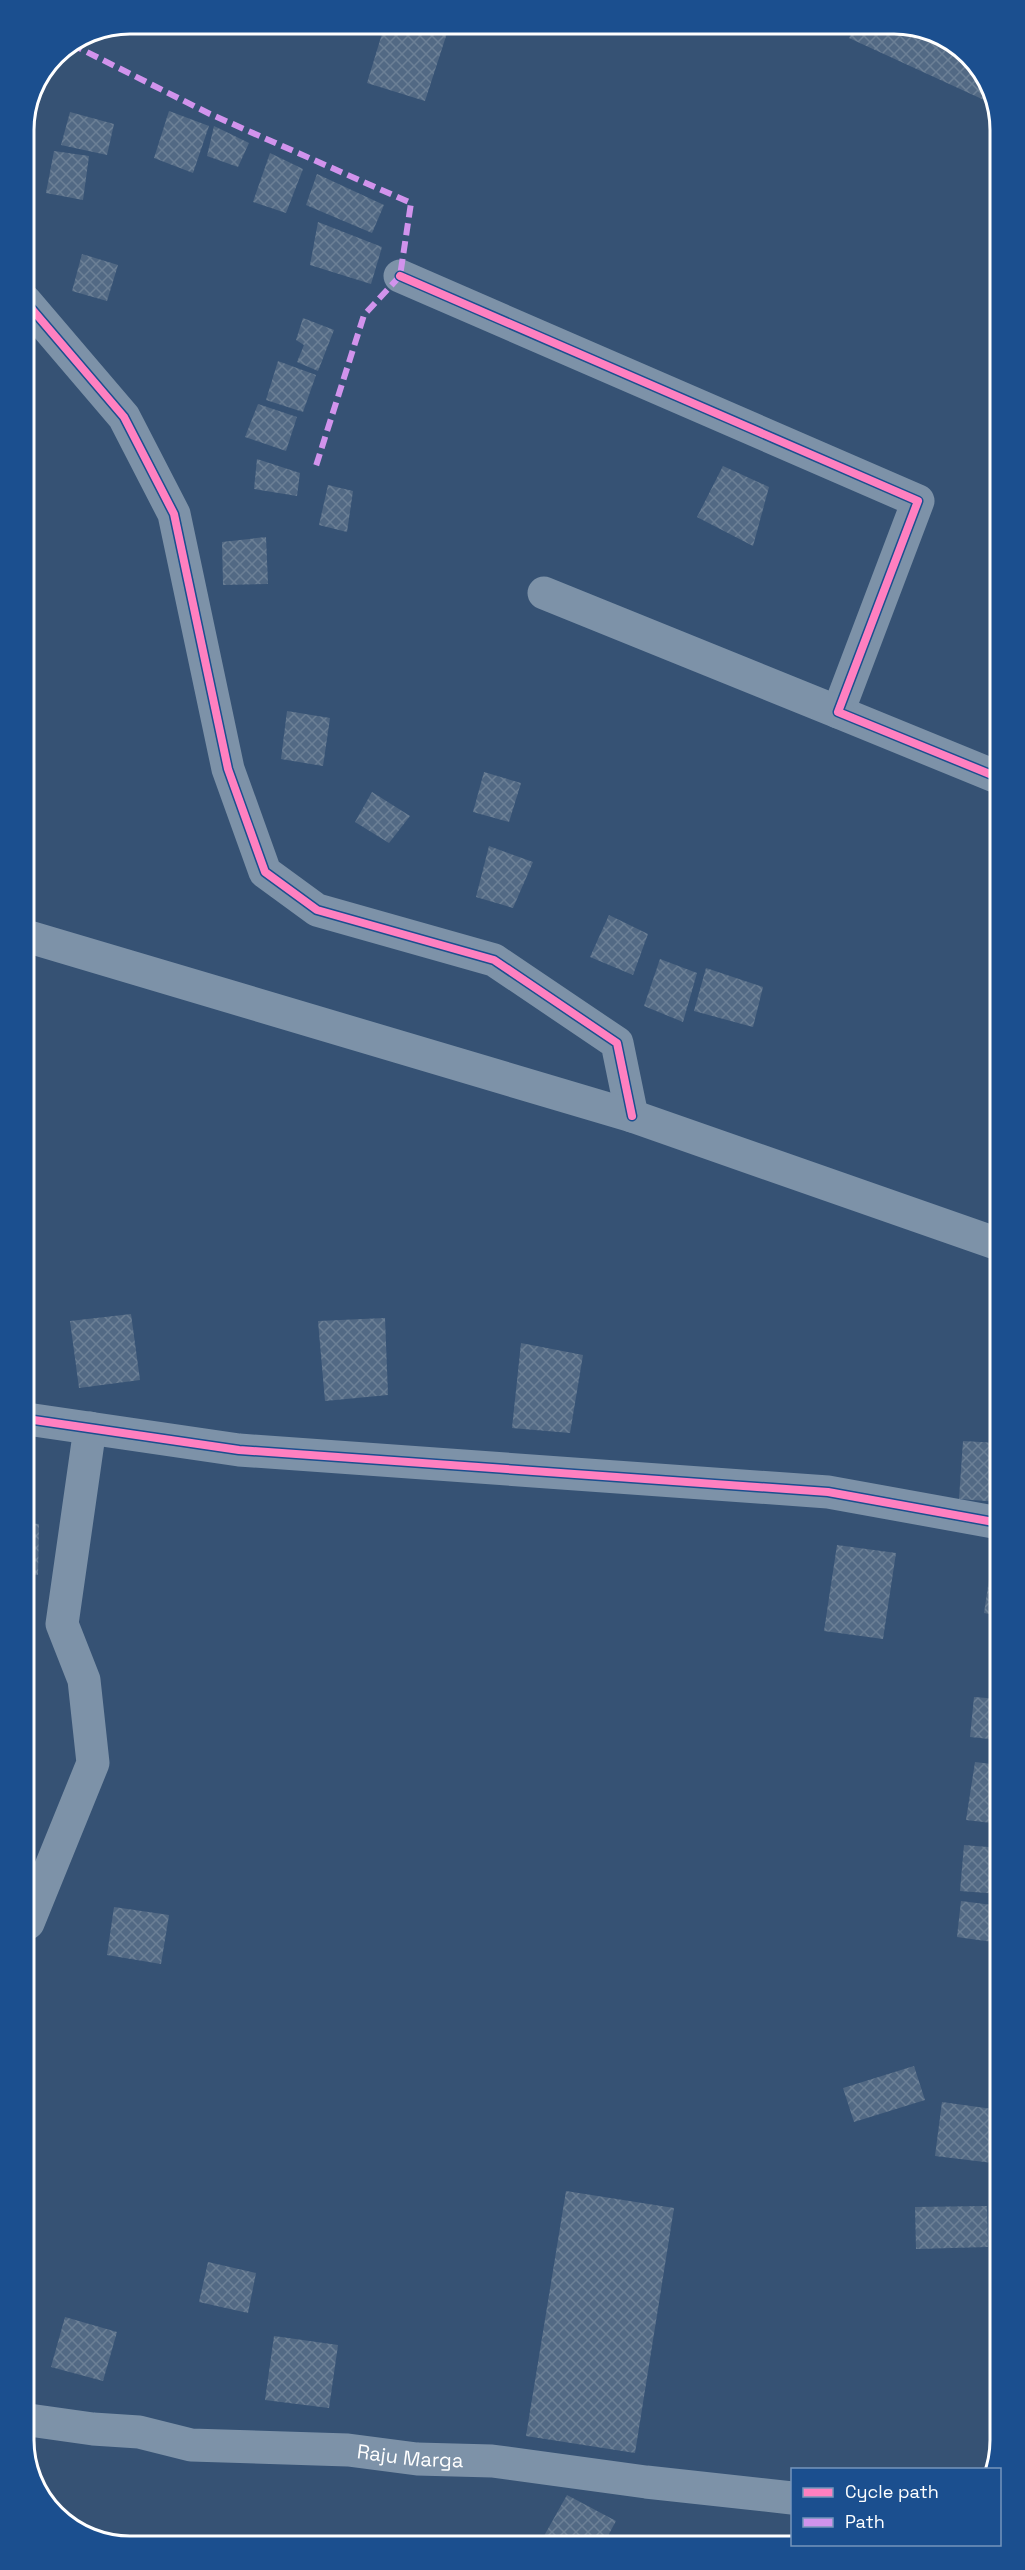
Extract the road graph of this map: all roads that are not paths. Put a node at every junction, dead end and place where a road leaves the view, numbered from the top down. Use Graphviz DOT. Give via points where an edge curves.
graph roads {
  1 [pos="400,276"];
  2 [pos="35,313"];
  3 [pos="544,593"];
  4 [pos="838,712"];
  5 [pos="990,774"];
  6 [pos="35,939"];
  7 [pos="632,1116"];
  8 [pos="990,1241"];
  9 [pos="35,1420"];
  10 [pos="90,1428"];
  11 [pos="990,1521"];
  12 [pos="35,1906"];
  13 [pos="35,2421"];
  14 [pos="791,2498"];
  1 -- 4 [label="street" via="918,501"];
  2 -- 7 [label="street" via="124,417 174,514 228,769 265,872 317,910 494,960 617,1043"];
  3 -- 4 [label="street"];
  4 -- 5 [label="street"];
  6 -- 7 [label="street"];
  7 -- 8 [label="street"];
  9 -- 10 [label="street"];
  10 -- 11 [label="street" via="239,1450 828,1492"];
  10 -- 12 [label="street" via="62,1624 84,1680 93,1763"];
  13 -- 14 [label="street, Raju Marga" via="139,2432 191,2445 348,2450 417,2459 492,2461"];
}
